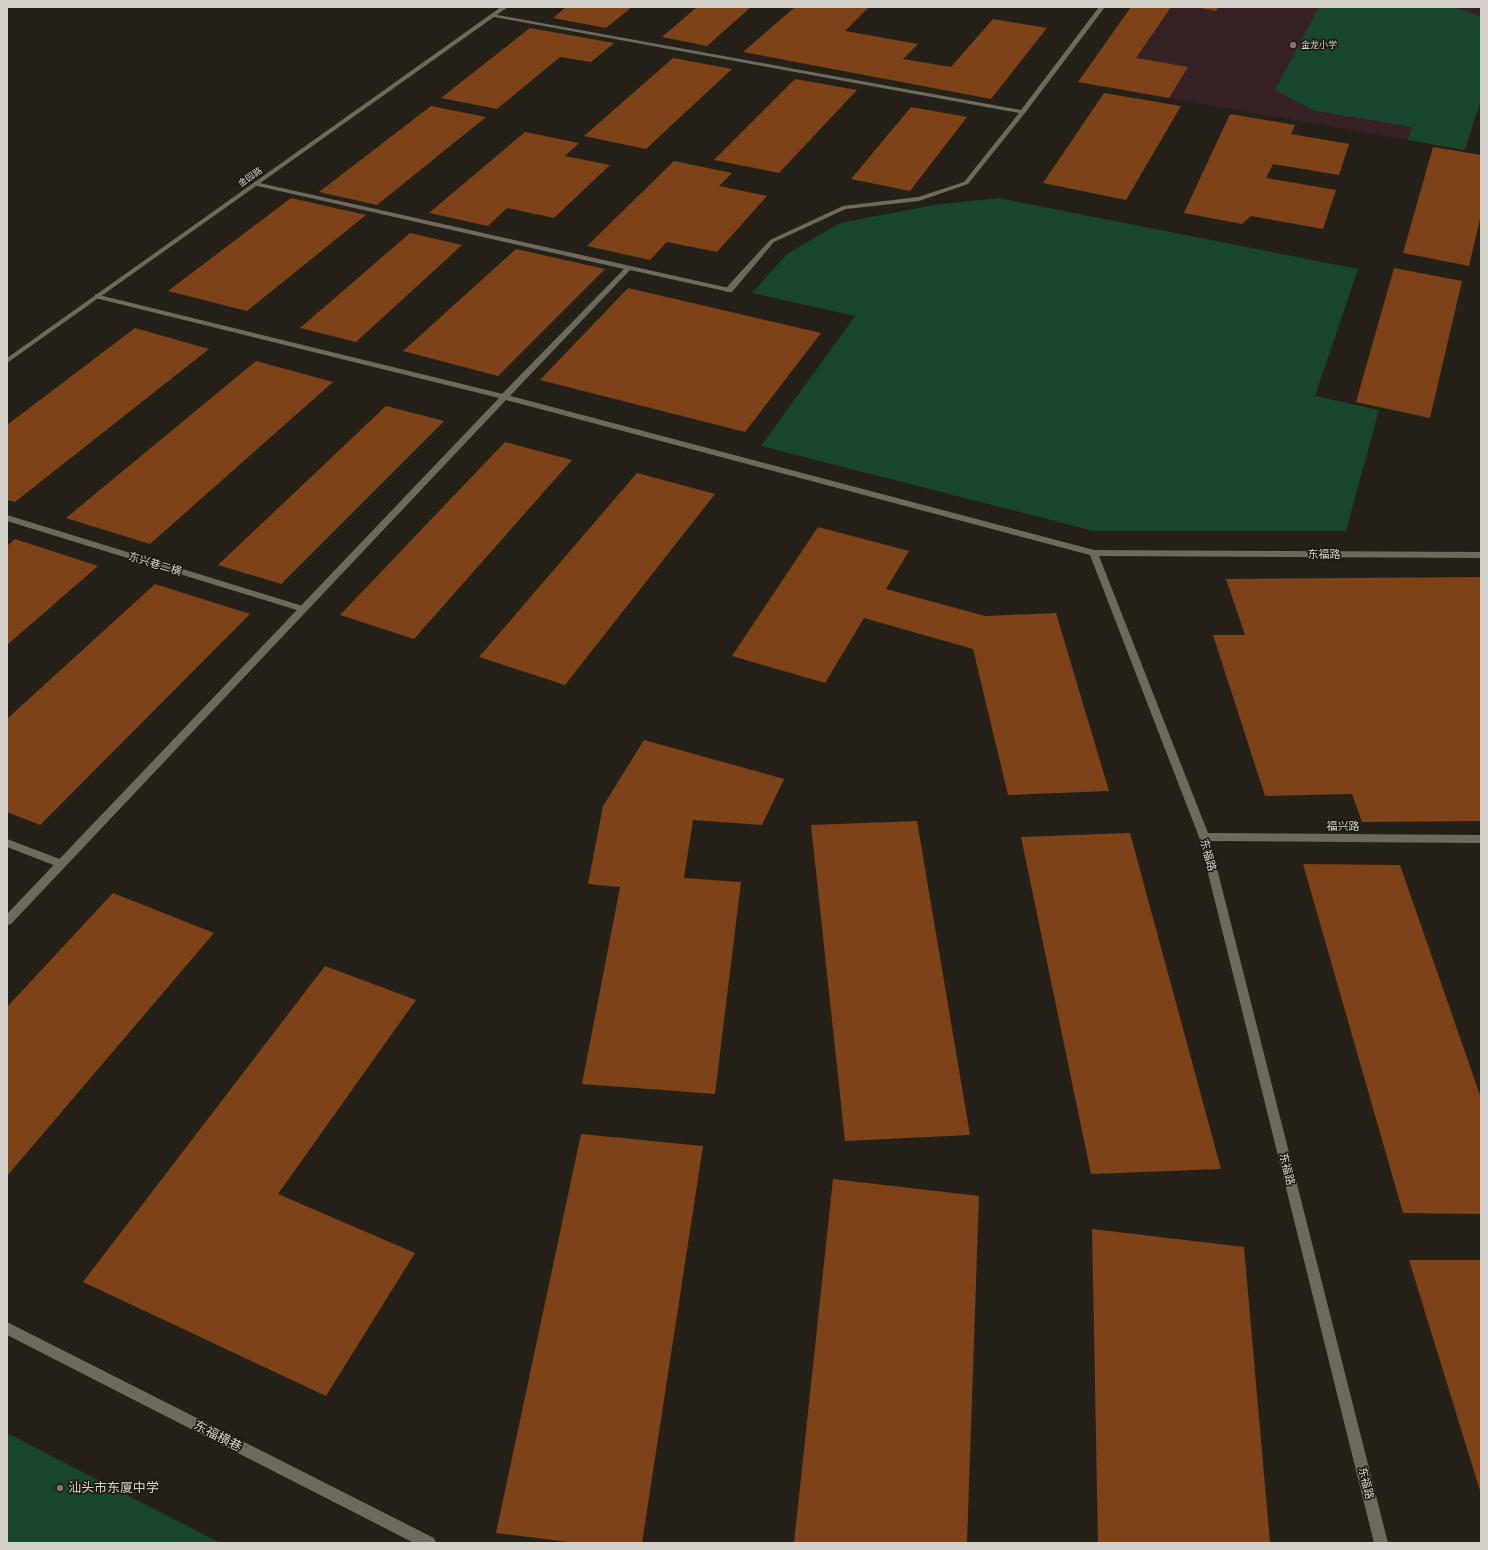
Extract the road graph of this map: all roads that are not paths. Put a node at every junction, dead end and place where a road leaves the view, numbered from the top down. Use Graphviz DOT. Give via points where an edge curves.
graph roads {
  1 [pos="504,7"];
  2 [pos="1102,7"];
  3 [pos="492,16"];
  4 [pos="1023,112"];
  5 [pos="255,184"];
  6 [pos="628,268"];
  7 [pos="98,296"];
  8 [pos="7,361"];
  9 [pos="504,397"];
  10 [pos="7,518"];
  11 [pos="1094,553"];
  12 [pos="1481,555"];
  13 [pos="302,610"];
  14 [pos="1204,837"];
  15 [pos="1481,839"];
  16 [pos="7,843"];
  17 [pos="62,864"];
  18 [pos="7,921"];
  19 [pos="7,1328"];
  20 [pos="429,1543"];
  21 [pos="1381,1543"];
  1 -- 3 [label="street, 金园路"];
  2 -- 4 [label="street"];
  3 -- 4 [label="street"];
  3 -- 5 [label="street, 金园路"];
  4 -- 6 [label="street" via="966,183 919,199 846,207 772,240 729,290"];
  5 -- 6 [label="street"];
  5 -- 7 [label="street, 金园路"];
  6 -- 9 [label="street"];
  7 -- 8 [label="street, 金园路"];
  7 -- 9 [label="street"];
  9 -- 11 [label="street"];
  9 -- 13 [label="street"];
  10 -- 13 [label="street, 东兴巷二横"];
  11 -- 12 [label="street, 东福路"];
  11 -- 14 [label="street, 东福路"];
  13 -- 17 [label="street"];
  14 -- 15 [label="street, 福兴路"];
  14 -- 21 [label="street, 东福路"];
  16 -- 17 [label="street"];
  17 -- 18 [label="street"];
  19 -- 20 [label="street, 东福横巷"];
}
